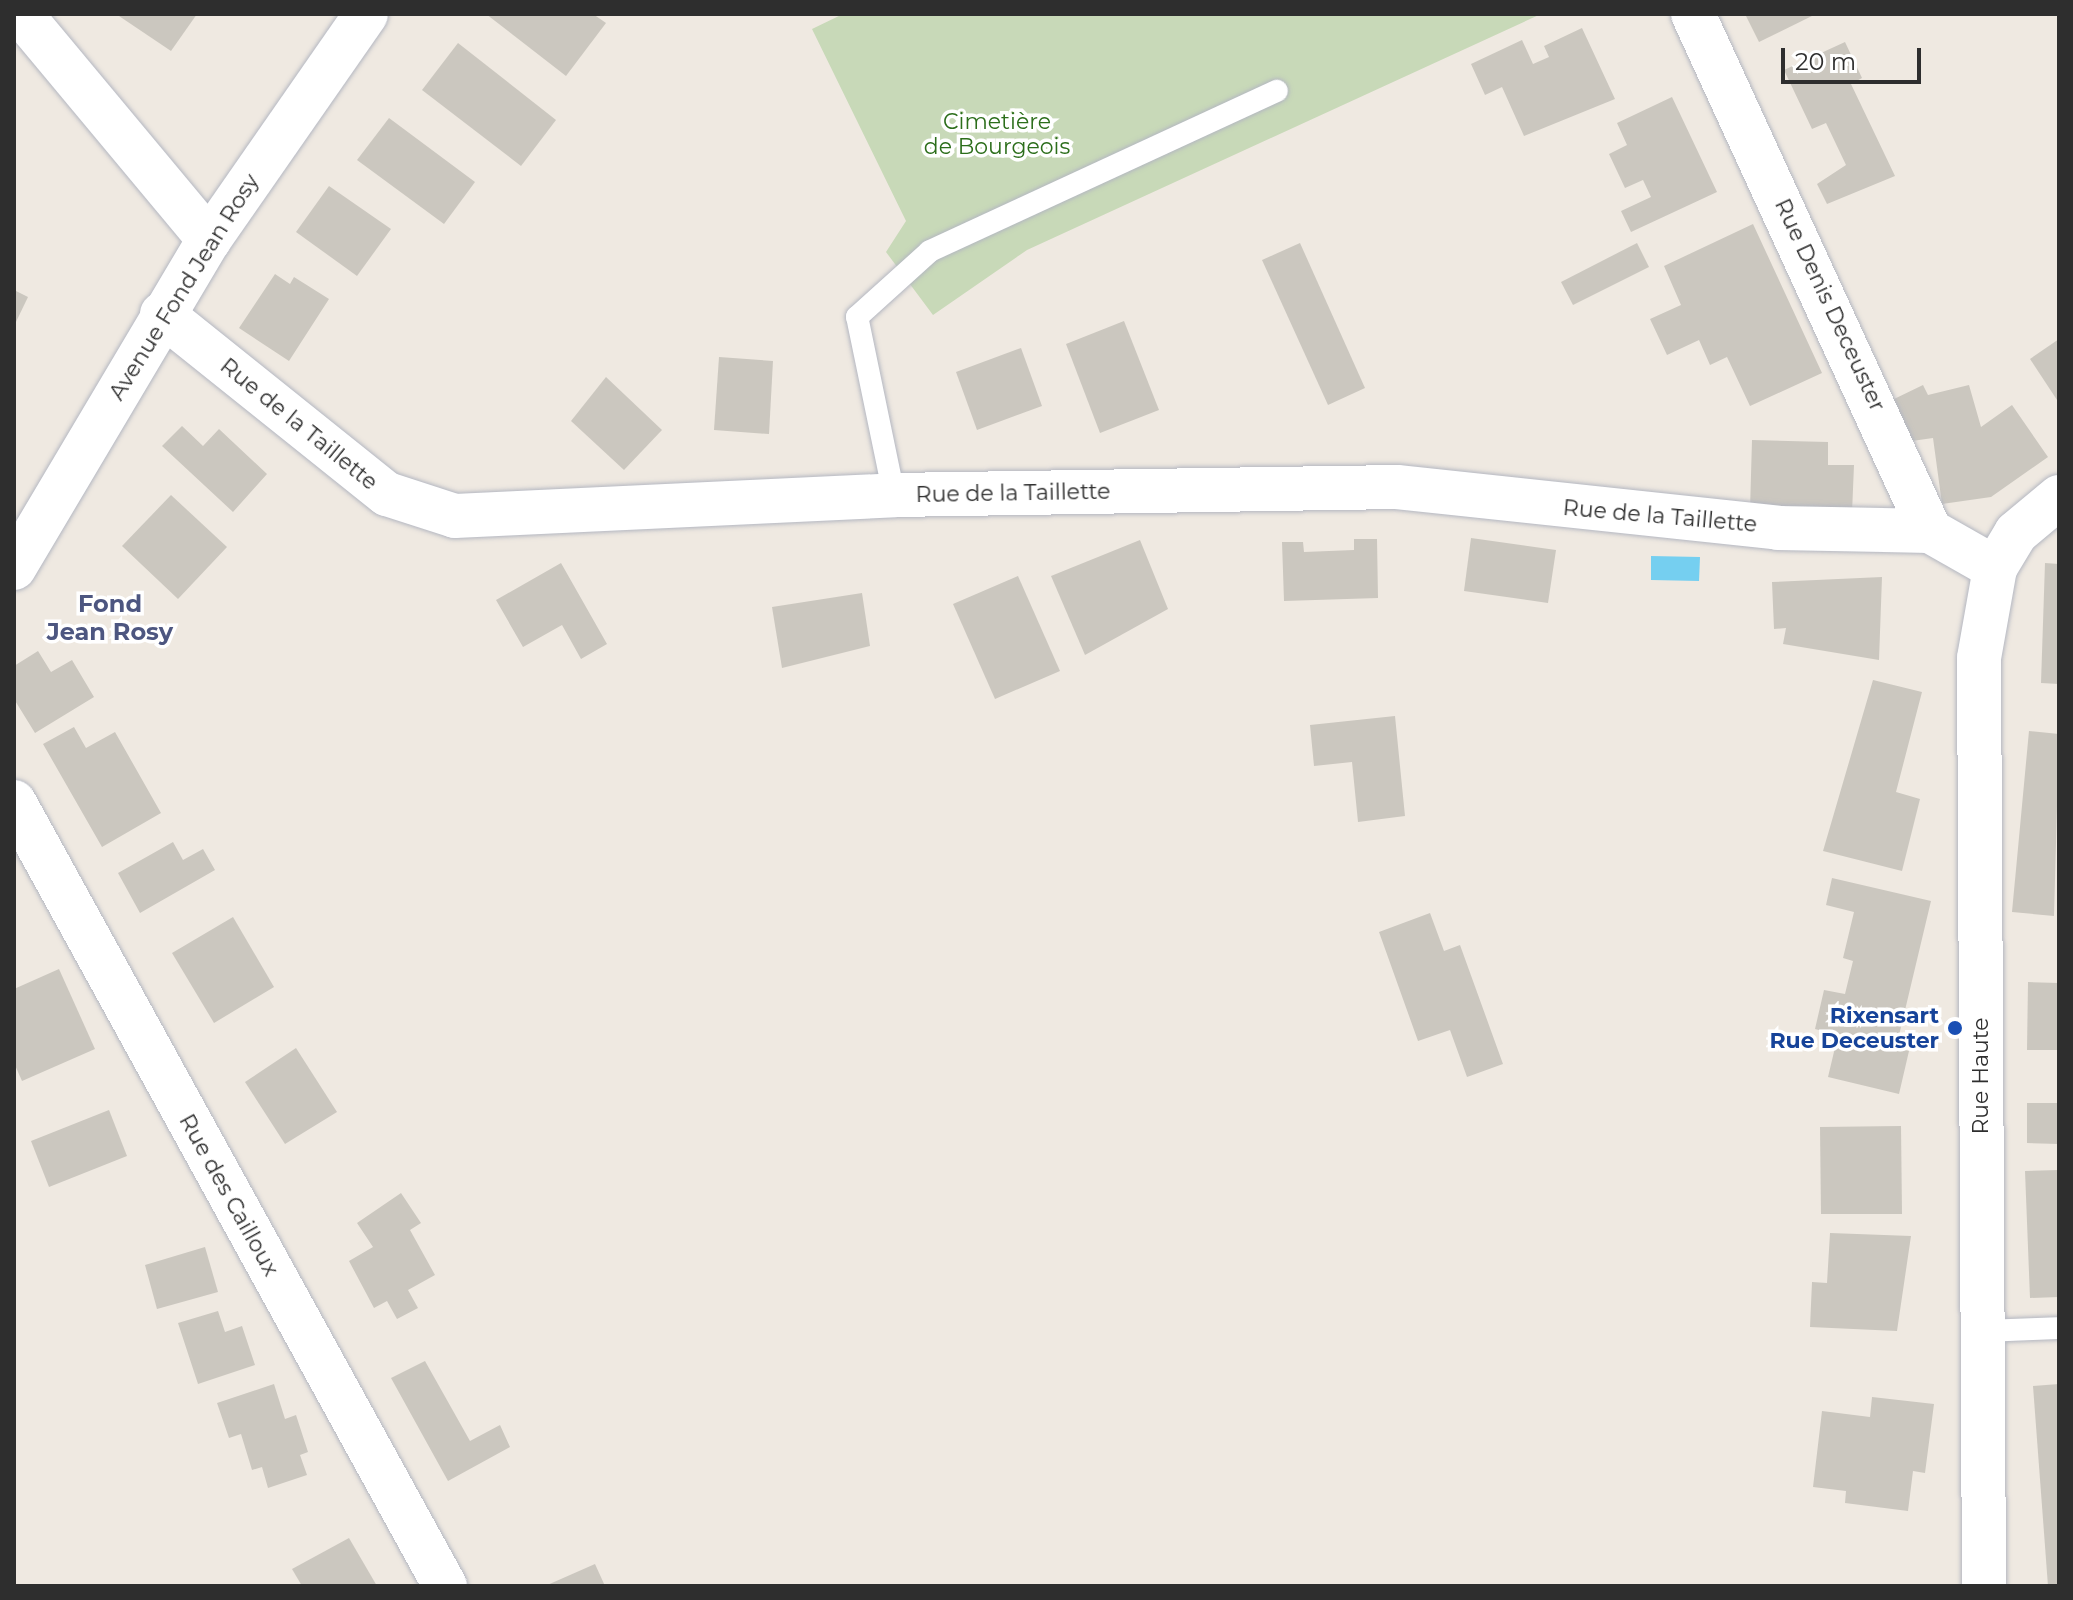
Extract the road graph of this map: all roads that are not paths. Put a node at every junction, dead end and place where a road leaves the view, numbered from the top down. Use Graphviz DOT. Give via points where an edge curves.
graph roads {
  1 [pos="21,14"];
  2 [pos="366,14"];
  3 [pos="1693,14"];
  4 [pos="1277,91"];
  5 [pos="209,240"];
  6 [pos="162,314"];
  7 [pos="894,495"];
  8 [pos="2059,497"];
  9 [pos="1930,531"];
  10 [pos="14,568"];
  11 [pos="1995,568"];
  12 [pos="14,802"];
  13 [pos="2059,1328"];
  14 [pos="1982,1331"];
  15 [pos="445,1586"];
  16 [pos="1984,1586"];
  1 -- 5 [label="street"];
  2 -- 5 [label="street, Avenue Fond Jean Rosy"];
  3 -- 9 [label="street, Rue Denis Deceuster"];
  4 -- 7 [label="lane" via="930,251 857,317"];
  5 -- 6 [label="street, Avenue Fond Jean Rosy"];
  6 -- 7 [label="street, Rue de la Taillette" via="338,460 414,508 455,516"];
  6 -- 10 [label="street, Avenue Fond Jean Rosy"];
  7 -- 9 [label="street, Rue de la Taillette" via="1397,487 1778,528"];
  8 -- 11 [label="street" via="2016,533"];
  9 -- 11 [label="street"];
  11 -- 14 [label="street, Rue Haute" via="1979,658"];
  12 -- 15 [label="street, Rue des Cailloux"];
  13 -- 14 [label="lane"];
  14 -- 16 [label="street, Rue Haute"];
}
